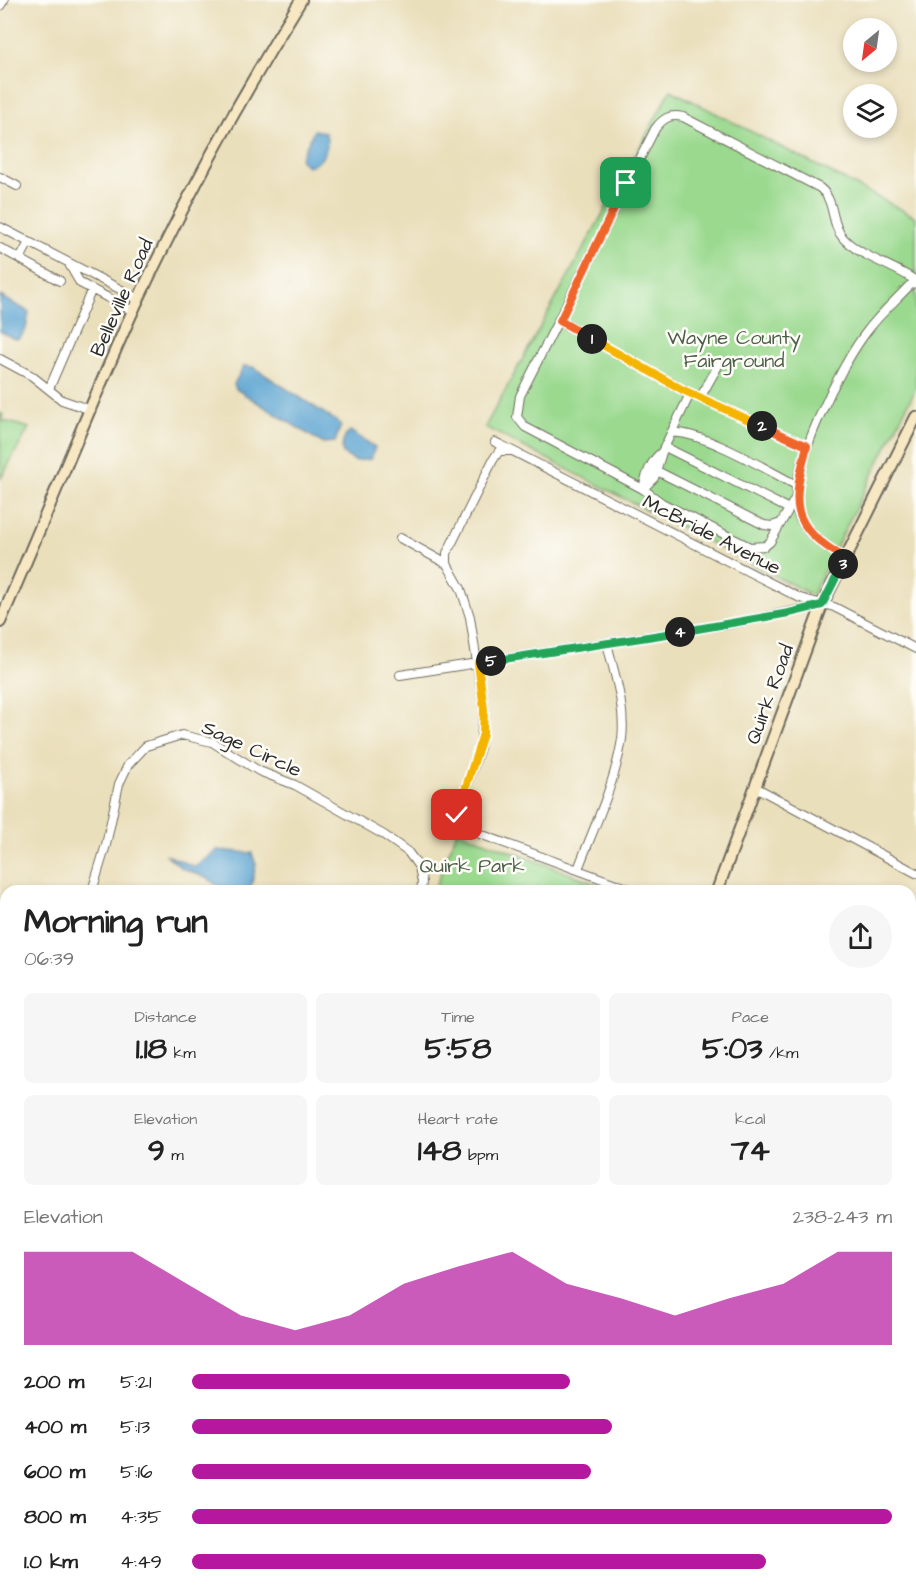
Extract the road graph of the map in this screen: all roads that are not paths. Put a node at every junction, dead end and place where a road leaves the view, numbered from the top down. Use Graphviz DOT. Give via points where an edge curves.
graph roads {
  1 [pos="4,0"];
  2 [pos="301,0"];
  3 [pos="0,6"];
  4 [pos="0,177"];
  5 [pos="17,186"];
  6 [pos="0,227"];
  7 [pos="29,242"];
  8 [pos="0,248"];
  9 [pos="20,259"];
  10 [pos="68,263"];
  11 [pos="60,281"];
  12 [pos="916,282"];
  13 [pos="92,289"];
  14 [pos="138,299"];
  15 [pos="133,310"];
  16 [pos="560,321"];
  17 [pos="0,359"];
  18 [pos="719,364"];
  19 [pos="49,388"];
  20 [pos="690,394"];
  21 [pos="700,398"];
  22 [pos="91,410"];
  23 [pos="916,417"];
  24 [pos="671,433"];
  25 [pos="495,442"];
  26 [pos="807,446"];
  27 [pos="663,450"];
  28 [pos="512,451"];
  29 [pos="657,471"];
  30 [pos="798,486"];
  31 [pos="643,489"];
  32 [pos="796,497"];
  33 [pos="789,509"];
  34 [pos="781,523"];
  35 [pos="400,538"];
  36 [pos="845,558"];
  37 [pos="447,564"];
  38 [pos="822,605"];
  39 [pos="0,622"];
  40 [pos="608,643"];
  41 [pos="916,649"];
  42 [pos="478,663"];
  43 [pos="400,675"];
  44 [pos="755,787"];
  45 [pos="578,869"];
  46 [pos="916,873"];
  47 [pos="94,885"];
  48 [pos="422,885"];
  49 [pos="619,885"];
  50 [pos="719,885"];
  1 -- 3 [label="street"];
  2 -- 14 [label="main road, Belleville Road" via="222,135"];
  4 -- 5 [label="street"];
  6 -- 7 [label="street"];
  7 -- 9 [label="street"];
  7 -- 10 [label="street"];
  8 -- 9 [label="street"];
  9 -- 11 [label="street"];
  10 -- 13 [label="street" via="80,283"];
  10 -- 14 [label="street"];
  12 -- 16 [label="street" via="842,237 832,204 820,188 675,115 662,119 655,129"];
  12 -- 26 [label="street" via="856,347"];
  13 -- 15 [label="street"];
  13 -- 19 [label="street"];
  14 -- 15 [label="main road, Belleville Road"];
  15 -- 22 [label="main road, Belleville Road"];
  16 -- 20 [label="street"];
  16 -- 31 [label="street" via="520,396 517,417 525,427"];
  17 -- 19 [label="street"];
  18 -- 21 [label="street"];
  19 -- 22 [label="street" via="62,400"];
  20 -- 21 [label="street"];
  20 -- 24 [label="street"];
  21 -- 26 [label="street"];
  22 -- 39 [label="main road, Belleville Road"];
  23 -- 36 [label="main road, Quirk Road"];
  24 -- 27 [label="street"];
  24 -- 30 [label="street" via="681,432 713,444"];
  25 -- 28 [label="street, McBride Avenue"];
  26 -- 30 [label="street"];
  27 -- 29 [label="street"];
  27 -- 31 [label="street" via="656,456"];
  27 -- 33 [label="street"];
  28 -- 37 [label="street" via="499,451 493,460 449,547"];
  28 -- 38 [label="street, McBride Avenue" via="800,598"];
  29 -- 31 [label="street"];
  29 -- 34 [label="street" via="764,525"];
  30 -- 32 [label="street"];
  31 -- 34 [label="street" via="750,547 765,546"];
  32 -- 33 [label="street"];
  32 -- 36 [label="street" via="799,516 807,529"];
  33 -- 34 [label="street"];
  35 -- 37 [label="street"];
  36 -- 38 [label="main road, Quirk Road"];
  37 -- 42 [label="street" via="468,609"];
  38 -- 40 [label="street"];
  38 -- 41 [label="street, McBride Avenue" via="834,607"];
  38 -- 44 [label="main road, Quirk Road"];
  40 -- 42 [label="street"];
  40 -- 45 [label="street" via="621,706 622,738 613,779"];
  42 -- 43 [label="street"];
  42 -- 45 [label="street" via="483,734 458,808 459,821 469,830"];
  44 -- 46 [label="street"];
  44 -- 50 [label="main road, Quirk Road"];
  45 -- 49 [label="street"];
  47 -- 48 [label="street, Sage Circle" via="119,784 128,765 146,746 182,735 212,742 384,836 408,852 419,867"];
}
